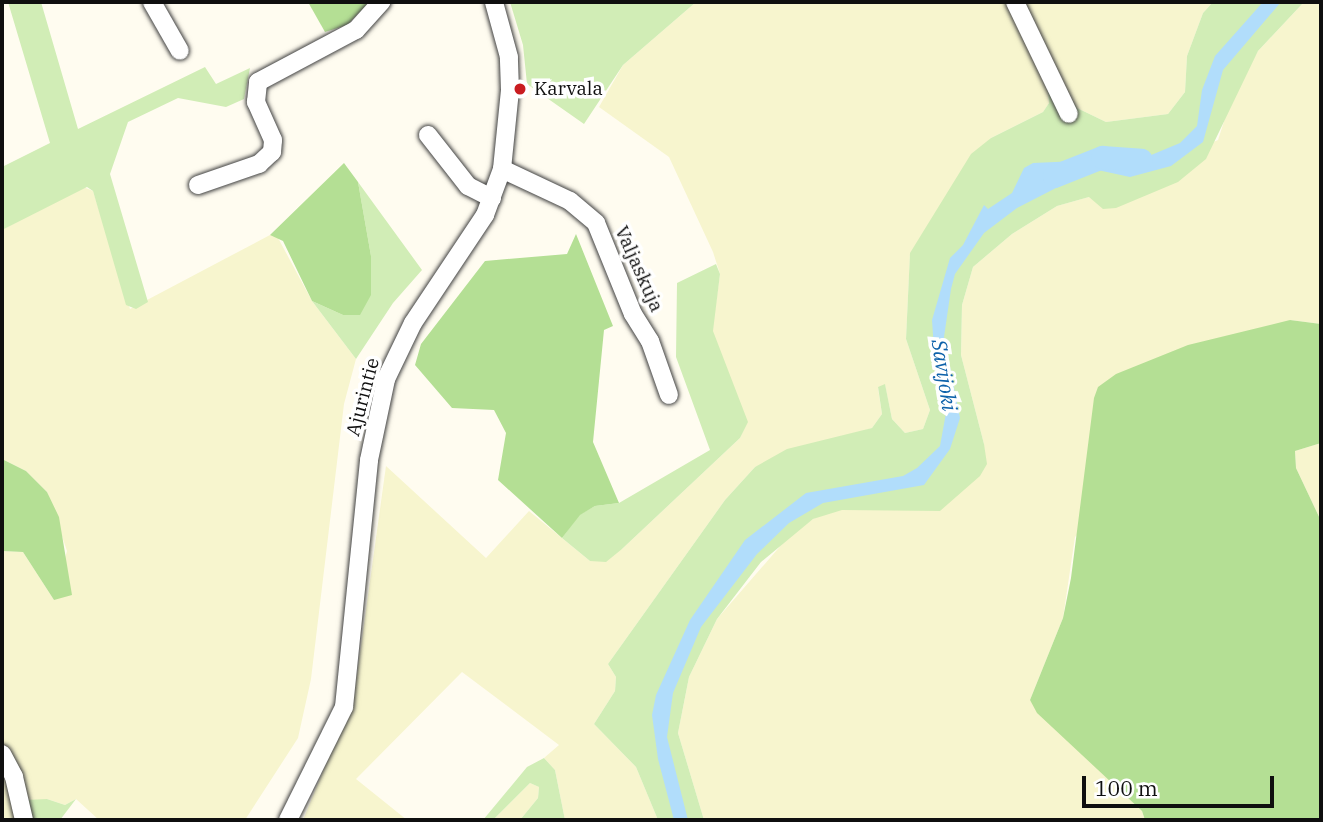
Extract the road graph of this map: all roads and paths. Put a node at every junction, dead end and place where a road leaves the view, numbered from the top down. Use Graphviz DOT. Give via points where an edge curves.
graph roads {
  1 [pos="152,2"];
  2 [pos="381,2"];
  3 [pos="494,2"];
  4 [pos="1015,2"];
  5 [pos="180,51"];
  6 [pos="1069,114"];
  7 [pos="428,135"];
  8 [pos="502,169"];
  9 [pos="198,185"];
  10 [pos="492,198"];
  11 [pos="669,395"];
  12 [pos="2,754"];
  13 [pos="24,820"];
  14 [pos="288,820"];
  1 -- 5 [label="street"];
  2 -- 9 [label="street" via="348,35 258,82 257,102 273,140 272,152 259,164 224,180"];
  3 -- 8 [label="street, Ajurintie" via="509,57"];
  4 -- 6 [label="street"];
  7 -- 10 [label="street" via="468,186"];
  8 -- 10 [label="street, Ajurintie"];
  8 -- 11 [label="street, Valjaskuja" via="570,201 596,223 633,314 650,341"];
  10 -- 14 [label="street, Ajurintie" via="467,248 413,323 386,379 369,460 344,707"];
  12 -- 13 [label="street"];
}
